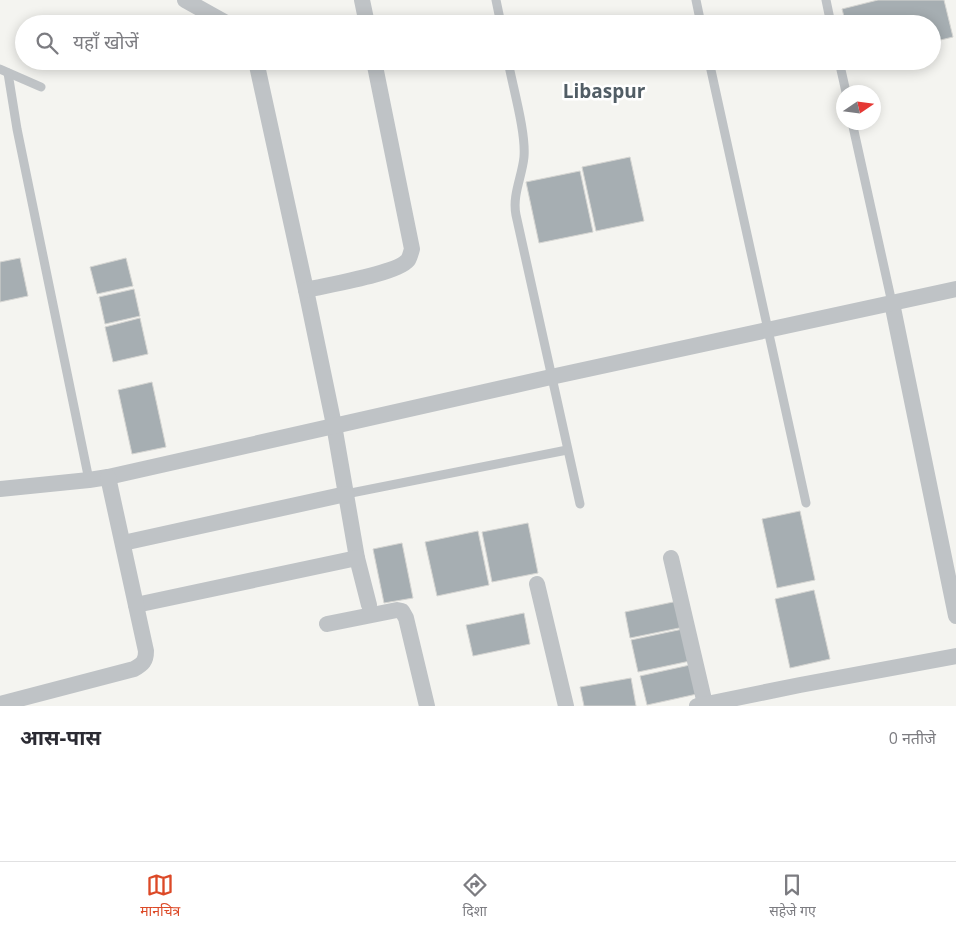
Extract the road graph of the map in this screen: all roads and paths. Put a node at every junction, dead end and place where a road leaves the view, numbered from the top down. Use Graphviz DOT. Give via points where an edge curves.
graph roads {
  1 [pos="185,0"];
  2 [pos="362,0"];
  3 [pos="496,0"];
  4 [pos="696,0"];
  5 [pos="826,0"];
  6 [pos="212,15"];
  7 [pos="365,15"];
  8 [pos="499,15"];
  9 [pos="699,15"];
  10 [pos="829,15"];
  11 [pos="258,70"];
  12 [pos="376,70"];
  13 [pos="510,70"];
  14 [pos="711,70"];
  15 [pos="841,70"];
  16 [pos="4,71"];
  17 [pos="844,85"];
  18 [pos="41,87"];
  19 [pos="854,130"];
  20 [pos="956,289"];
  21 [pos="306,290"];
  22 [pos="892,303"];
  23 [pos="768,330"];
  24 [pos="551,377"];
  25 [pos="334,425"];
  26 [pos="568,450"];
  27 [pos="108,477"];
  28 [pos="89,480"];
  29 [pos="0,489"];
  30 [pos="346,494"];
  31 [pos="806,503"];
  32 [pos="580,504"];
  33 [pos="123,543"];
  34 [pos="357,558"];
  35 [pos="671,558"];
  36 [pos="537,584"];
  37 [pos="136,605"];
  38 [pos="369,605"];
  39 [pos="956,616"];
  40 [pos="327,624"];
  41 [pos="956,656"];
  42 [pos="0,704"];
  43 [pos="701,705"];
  44 [pos="427,706"];
  45 [pos="566,706"];
  1 -- 6 [label="street"];
  2 -- 7 [label="street"];
  3 -- 8 [label="lane"];
  4 -- 9 [label="lane"];
  5 -- 10 [label="lane"];
  11 -- 21 [label="street"];
  12 -- 21 [label="street" via="412,249 408,260 397,268"];
  13 -- 24 [label="lane" via="524,147 514,206"];
  14 -- 23 [label="lane"];
  15 -- 17 [label="lane"];
  16 -- 18 [label="lane"];
  16 -- 28 [label="lane"];
  19 -- 22 [label="lane"];
  20 -- 22 [label="street"];
  21 -- 25 [label="street"];
  22 -- 23 [label="street"];
  22 -- 39 [label="street"];
  23 -- 24 [label="street"];
  23 -- 31 [label="lane"];
  24 -- 25 [label="street"];
  24 -- 26 [label="lane"];
  25 -- 27 [label="street"];
  25 -- 30 [label="street"];
  26 -- 30 [label="lane"];
  26 -- 32 [label="lane"];
  27 -- 28 [label="street"];
  27 -- 33 [label="street"];
  28 -- 29 [label="street"];
  30 -- 33 [label="street"];
  30 -- 34 [label="street"];
  33 -- 37 [label="street"];
  34 -- 37 [label="street"];
  34 -- 38 [label="street"];
  35 -- 43 [label="street"];
  36 -- 45 [label="street"];
  37 -- 42 [label="street" via="146,651 142,665"];
  40 -- 44 [label="street" via="402,611"];
  41 -- 43 [label="street"];
}
